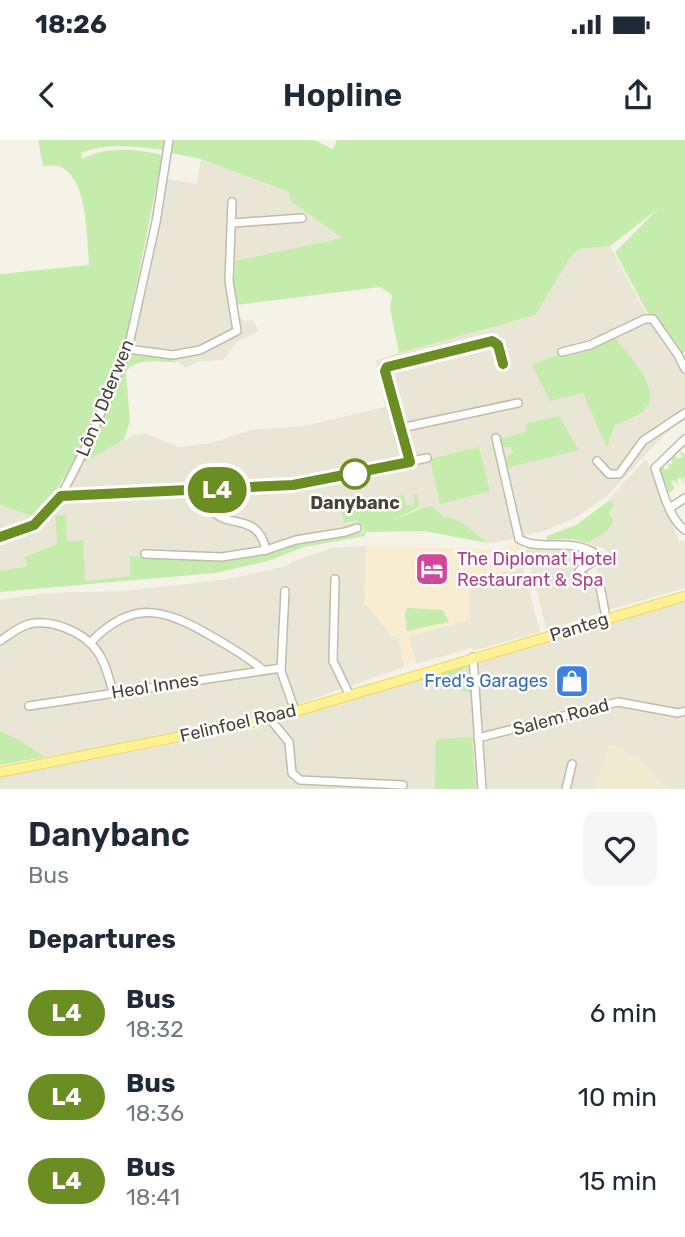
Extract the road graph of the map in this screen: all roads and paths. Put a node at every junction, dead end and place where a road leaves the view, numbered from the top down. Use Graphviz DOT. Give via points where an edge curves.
graph roads {
  1 [pos="169,140"];
  2 [pos="232,202"];
  3 [pos="302,218"];
  4 [pos="233,223"];
  5 [pos="128,349"];
  6 [pos="562,352"];
  7 [pos="503,364"];
  8 [pos="685,369"];
  9 [pos="518,403"];
  10 [pos="685,413"];
  11 [pos="401,428"];
  12 [pos="496,438"];
  13 [pos="685,439"];
  14 [pos="427,458"];
  15 [pos="597,461"];
  16 [pos="410,462"];
  17 [pos="207,491"];
  18 [pos="61,496"];
  19 [pos="685,498"];
  20 [pos="670,508"];
  21 [pos="356,528"];
  22 [pos="685,530"];
  23 [pos="0,537"];
  24 [pos="267,550"];
  25 [pos="145,554"];
  26 [pos="335,579"];
  27 [pos="285,591"];
  28 [pos="685,596"];
  29 [pos="606,618"];
  30 [pos="0,641"];
  31 [pos="90,643"];
  32 [pos="473,657"];
  33 [pos="281,668"];
  34 [pos="263,670"];
  35 [pos="113,692"];
  36 [pos="349,694"];
  37 [pos="29,706"];
  38 [pos="295,711"];
  39 [pos="685,711"];
  40 [pos="270,719"];
  41 [pos="478,738"];
  42 [pos="572,764"];
  43 [pos="0,772"];
  44 [pos="403,786"];
  45 [pos="482,789"];
  46 [pos="566,789"];
  1 -- 5 [label="street, Lôn y Dderwen"];
  2 -- 4 [label="street"];
  3 -- 4 [label="street"];
  4 -- 5 [label="street" via="229,281 237,331 200,350 173,355"];
  5 -- 18 [label="street, Lôn y Dderwen"];
  6 -- 8 [label="street" via="653,319"];
  7 -- 11 [label="street" via="498,345 492,341 390,365 385,371"];
  9 -- 11 [label="street"];
  10 -- 15 [label="street" via="643,441 619,474 609,474"];
  11 -- 16 [label="street"];
  12 -- 29 [label="street" via="519,539 533,545 582,547 594,553 594,561 579,573 600,586"];
  13 -- 20 [label="street" via="655,468"];
  14 -- 16 [label="street"];
  16 -- 17 [label="street" via="293,485"];
  17 -- 18 [label="street"];
  17 -- 24 [label="street" via="209,506 217,514 256,528"];
  18 -- 23 [label="street, Lôn y Dderwen" via="34,525"];
  19 -- 20 [label="street"];
  20 -- 22 [label="street"];
  21 -- 24 [label="street"];
  24 -- 25 [label="street" via="222,557"];
  26 -- 36 [label="street" via="332,661"];
  27 -- 33 [label="street"];
  28 -- 29 [label="main road, Panteg"];
  29 -- 32 [label="main road, Panteg"];
  30 -- 31 [label="street" via="18,628 39,623 65,629"];
  31 -- 34 [label="street" via="121,617 153,612 185,620"];
  31 -- 35 [label="street" via="99,652"];
  32 -- 36 [label="main road, Felinfoel Road"];
  32 -- 41 [label="street"];
  33 -- 34 [label="street, Heol Innes"];
  33 -- 38 [label="street"];
  34 -- 35 [label="street, Heol Innes"];
  35 -- 37 [label="street, Heol Innes"];
  36 -- 38 [label="main road, Felinfoel Road"];
  38 -- 40 [label="main road, Felinfoel Road"];
  39 -- 41 [label="street, Salem Road" via="618,702"];
  40 -- 43 [label="main road, Felinfoel Road"];
  40 -- 44 [label="street" via="287,738 292,773 300,780"];
  41 -- 45 [label="street"];
  42 -- 46 [label="street"];
}
